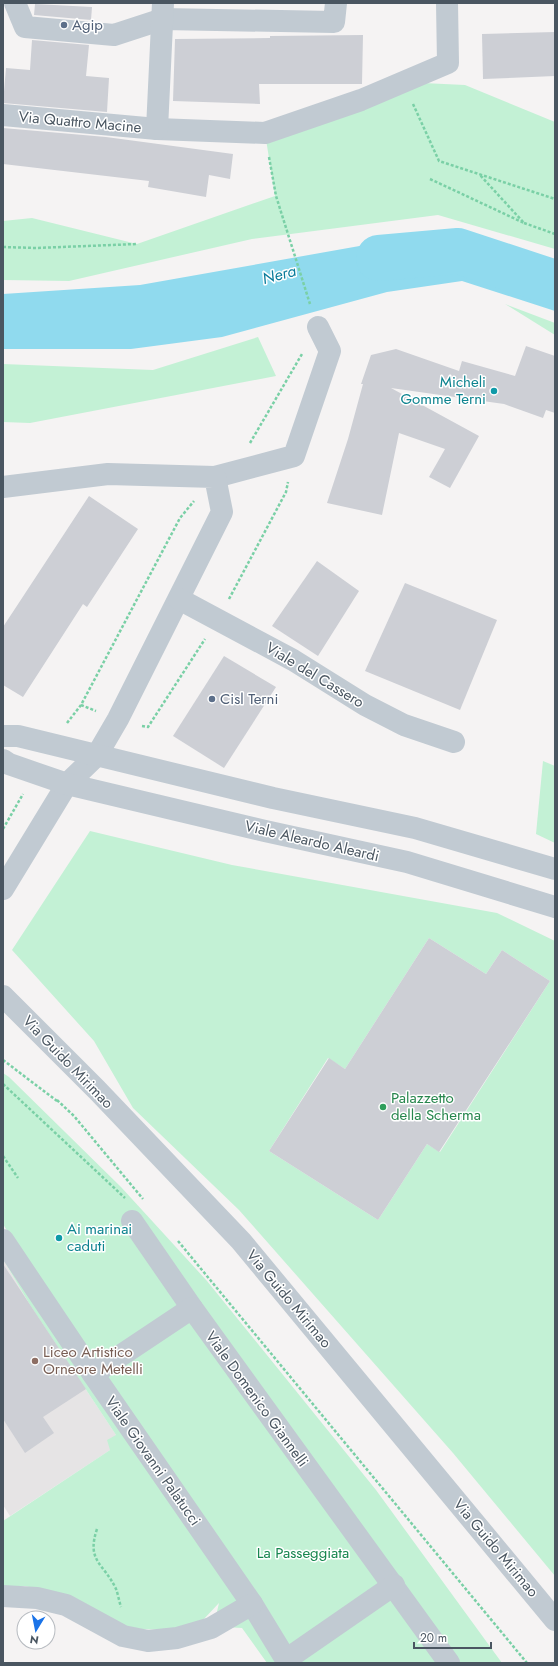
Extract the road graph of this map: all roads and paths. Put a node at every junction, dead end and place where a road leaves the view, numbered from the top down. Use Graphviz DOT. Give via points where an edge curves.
graph roads {
  1 [pos="15,3"];
  2 [pos="336,3"];
  3 [pos="446,3"];
  4 [pos="163,11"];
  5 [pos="402,82"];
  6 [pos="3,115"];
  7 [pos="157,129"];
  8 [pos="265,133"];
  9 [pos="480,174"];
  10 [pos="430,179"];
  11 [pos="555,199"];
  12 [pos="524,223"];
  13 [pos="555,234"];
  14 [pos="137,244"];
  15 [pos="3,247"];
  16 [pos="318,327"];
  17 [pos="214,477"];
  18 [pos="3,487"];
  19 [pos="179,599"];
  20 [pos="64,726"];
  21 [pos="11,736"];
  22 [pos="454,742"];
  23 [pos="97,755"];
  24 [pos="5,766"];
  25 [pos="68,784"];
  26 [pos="24,792"];
  27 [pos="3,828"];
  28 [pos="555,869"];
  29 [pos="3,889"];
  30 [pos="555,906"];
  31 [pos="3,996"];
  32 [pos="3,1060"];
  33 [pos="57,1100"];
  34 [pos="60,1103"];
  35 [pos="3,1156"];
  36 [pos="18,1178"];
  37 [pos="145,1202"];
  38 [pos="132,1220"];
  39 [pos="176,1239"];
  40 [pos="3,1240"];
  41 [pos="192,1308"];
  42 [pos="93,1374"];
  43 [pos="97,1529"];
  44 [pos="394,1585"];
  45 [pos="3,1596"];
  46 [pos="252,1604"];
  47 [pos="555,1620"];
  48 [pos="123,1636"];
  49 [pos="288,1661"];
  50 [pos="449,1663"];
  51 [pos="527,1663"];
  1 -- 4 [label="street" via="25,27 114,35"];
  2 -- 4 [label="street" via="334,22"];
  3 -- 5 [label="street, Via Quattro Macine" via="448,63"];
  4 -- 7 [label="street, Via Quattro Macine"];
  5 -- 8 [label="street, Via Quattro Macine" via="362,100"];
  5 -- 9 [label="path" via="439,161"];
  6 -- 7 [label="street, Via Quattro Macine"];
  7 -- 8 [label="street, Via Quattro Macine"];
  8 -- 16 [label="path" via="276,196"];
  9 -- 11 [label="path"];
  9 -- 12 [label="path"];
  10 -- 12 [label="path"];
  12 -- 13 [label="path"];
  14 -- 15 [label="path"];
  16 -- 17 [label="street" via="330,351 294,456"];
  17 -- 18 [label="street" via="108,474"];
  17 -- 19 [label="street" via="222,512"];
  17 -- 20 [label="path" via="180,518 81,705"];
  19 -- 22 [label="street, Viale del Cassero" via="293,660 365,705 404,725"];
  19 -- 23 [label="street"];
  21 -- 23 [label="street"];
  23 -- 25 [label="street"];
  23 -- 28 [label="street" via="273,798 415,828"];
  24 -- 25 [label="street"];
  25 -- 29 [label="street"];
  25 -- 30 [label="street, Viale Aleardo Aleardi" via="407,862"];
  26 -- 27 [label="path"];
  31 -- 47 [label="street, Via Guido Mirimao" via="241,1241"];
  32 -- 34 [label="path"];
  33 -- 34 [label="path"];
  34 -- 37 [label="path" via="74,1116"];
  35 -- 36 [label="path"];
  38 -- 41 [label="street, Viale Domenico Giannelli"];
  39 -- 51 [label="path"];
  40 -- 42 [label="street, Viale Giovanni Palatucci"];
  41 -- 42 [label="street"];
  41 -- 44 [label="street, Viale Domenico Giannelli"];
  42 -- 46 [label="street, Viale Giovanni Palatucci"];
  43 -- 48 [label="path" via="93,1543 96,1559 116,1589 126,1626"];
  44 -- 49 [label="street"];
  44 -- 50 [label="street, Viale Domenico Giannelli"];
  45 -- 48 [label="street" via="37,1598 66,1605"];
  46 -- 48 [label="street" via="211,1628 176,1638 148,1641"];
  46 -- 49 [label="street, Viale Giovanni Palatucci"];
}
